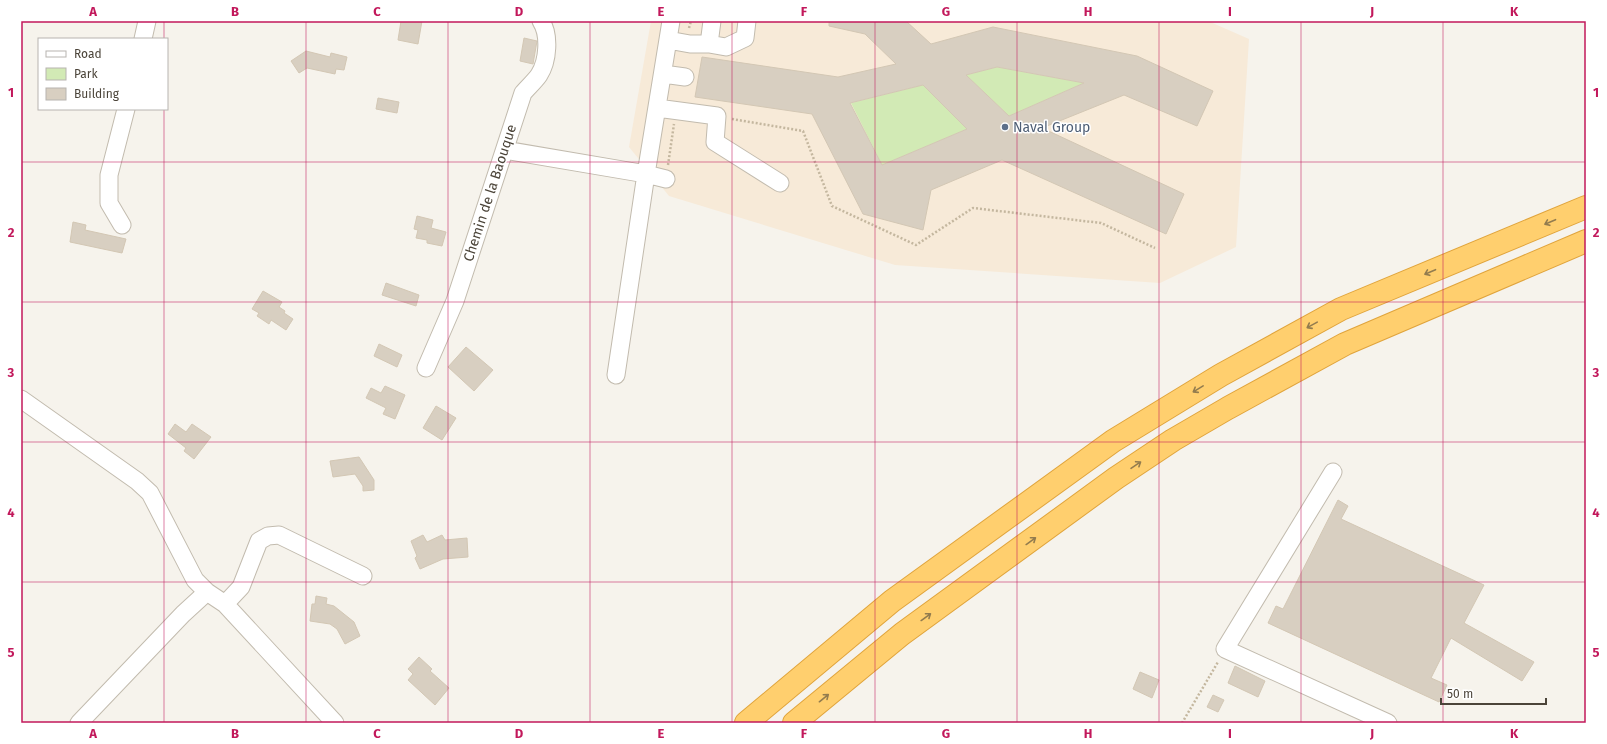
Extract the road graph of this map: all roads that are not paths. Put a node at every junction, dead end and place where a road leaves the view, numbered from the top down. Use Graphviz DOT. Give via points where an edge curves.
graph roads {
  1 [pos="147,21"];
  2 [pos="541,21"];
  3 [pos="671,21"];
  4 [pos="712,21"];
  5 [pos="747,21"];
  6 [pos="143,38"];
  7 [pos="668,40"];
  8 [pos="709,44"];
  9 [pos="663,74"];
  10 [pos="685,77"];
  11 [pos="657,108"];
  12 [pos="126,110"];
  13 [pos="505,150"];
  14 [pos="646,174"];
  15 [pos="666,179"];
  16 [pos="780,183"];
  17 [pos="1586,207"];
  18 [pos="122,225"];
  19 [pos="1586,241"];
  20 [pos="426,368"];
  21 [pos="616,375"];
  22 [pos="21,399"];
  23 [pos="1333,472"];
  24 [pos="363,576"];
  25 [pos="207,592"];
  26 [pos="225,604"];
  27 [pos="79,723"];
  28 [pos="335,723"];
  29 [pos="746,723"];
  30 [pos="794,723"];
  31 [pos="1388,723"];
  1 -- 6 [label="street"];
  2 -- 13 [label="street, Chemin de la Baouque" via="548,48 540,74 523,93"];
  3 -- 7 [label="street"];
  4 -- 8 [label="street"];
  5 -- 8 [label="street" via="745,38 726,47"];
  7 -- 8 [label="street"];
  7 -- 9 [label="street"];
  9 -- 10 [label="street"];
  9 -- 11 [label="street"];
  11 -- 14 [label="street"];
  11 -- 16 [label="street" via="717,116 715,142"];
  12 -- 18 [label="street" via="109,175 109,203"];
  13 -- 14 [label="street"];
  13 -- 20 [label="street, Chemin de la Baouque" via="456,301"];
  14 -- 15 [label="street"];
  14 -- 21 [label="street"];
  17 -- 29 [label="highway, one-way" via="1341,309 1221,375 1113,441 892,601"];
  30 -- 19 [label="highway, one-way" via="902,634 1116,478 1173,440 1345,344"];
  22 -- 25 [label="street" via="137,481 150,493 195,580"];
  23 -- 31 [label="street" via="1225,649"];
  24 -- 26 [label="street" via="279,535 268,536 259,541 241,587"];
  25 -- 26 [label="street"];
  25 -- 27 [label="street"];
  26 -- 28 [label="street"];
}
